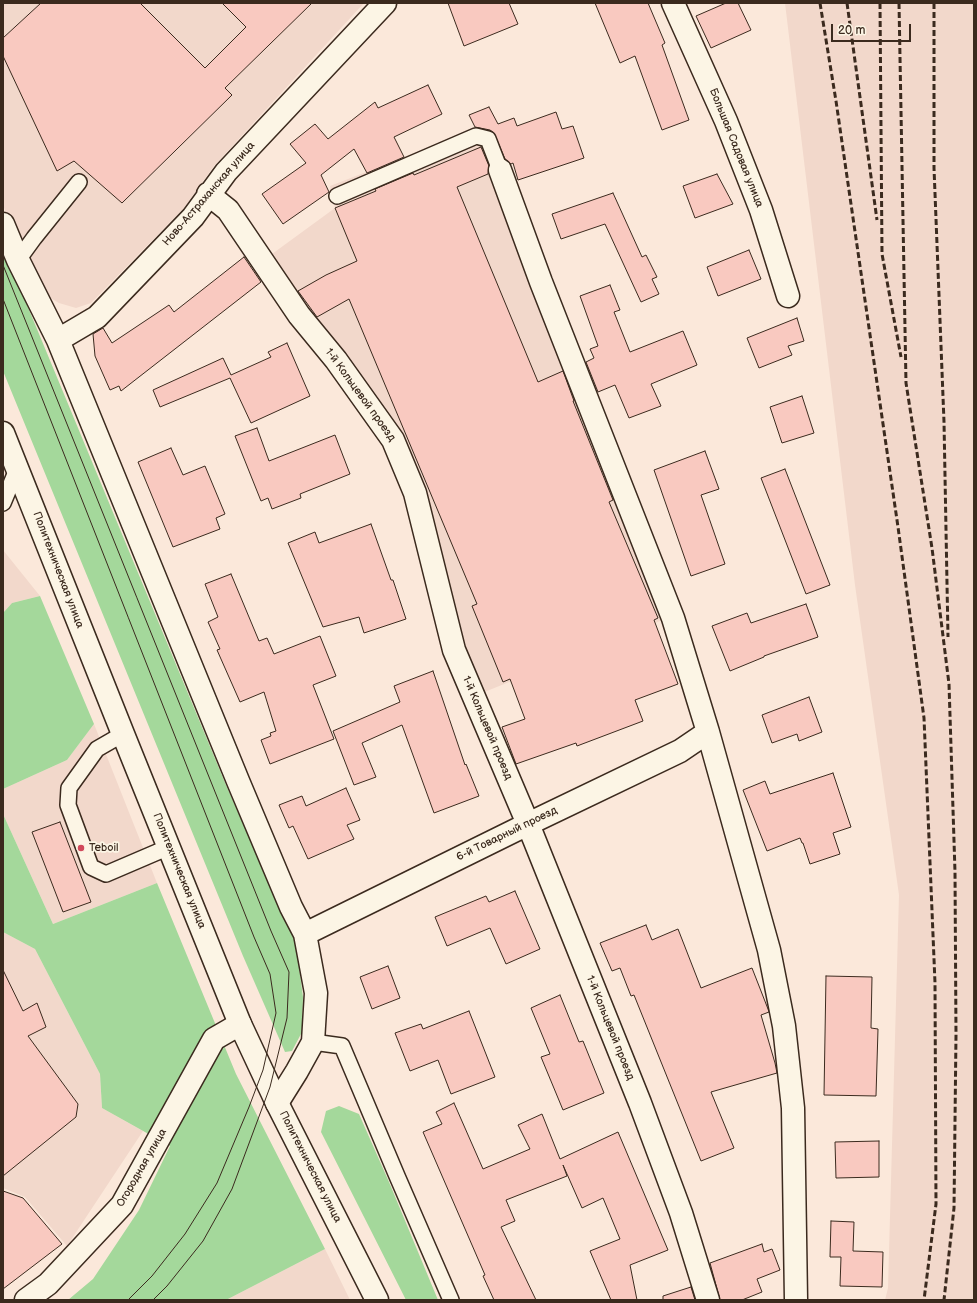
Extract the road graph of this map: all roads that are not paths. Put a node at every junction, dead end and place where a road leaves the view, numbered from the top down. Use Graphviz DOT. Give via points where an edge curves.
graph roads {
  1 [pos="385,3"];
  2 [pos="673,3"];
  3 [pos="500,170"];
  4 [pos="79,182"];
  5 [pos="208,194"];
  6 [pos="337,196"];
  7 [pos="3,224"];
  8 [pos="18,260"];
  9 [pos="788,296"];
  10 [pos="58,340"];
  11 [pos="3,432"];
  12 [pos="18,468"];
  13 [pos="3,503"];
  14 [pos="708,732"];
  15 [pos="123,734"];
  16 [pos="528,824"];
  17 [pos="169,847"];
  18 [pos="305,934"];
  19 [pos="240,1024"];
  20 [pos="313,1042"];
  21 [pos="278,1103"];
  22 [pos="26,1300"];
  23 [pos="377,1300"];
  24 [pos="451,1300"];
  25 [pos="708,1300"];
  26 [pos="796,1300"];
  1 -- 5 [label="street, Ново-Астраханская улица"];
  2 -- 9 [label="street, Большая Садовая улица" via="729,128 761,210"];
  3 -- 6 [label="lane" via="488,139 476,136"];
  3 -- 14 [label="street" via="541,282 673,618"];
  4 -- 8 [label="lane"];
  5 -- 10 [label="street, Ново-Астраханская улица" via="193,217 97,317"];
  5 -- 16 [label="street, 1-й Кольцевой проезд" via="228,210 299,315 336,360 393,440 415,493 454,650"];
  7 -- 8 [label="street"];
  8 -- 10 [label="street"];
  10 -- 18 [label="street" via="241,788"];
  11 -- 12 [label="street, Политехническая улица"];
  12 -- 13 [label="lane"];
  12 -- 15 [label="street, Политехническая улица"];
  14 -- 16 [label="street, 6-й Товарный проезд" via="680,751"];
  14 -- 26 [label="street" via="769,950 784,1026 793,1108"];
  15 -- 17 [label="street, Политехническая улица"];
  15 -- 17 [label="lane" via="97,749 69,788 68,805 91,868 106,874"];
  16 -- 18 [label="street, 6-й Товарный проезд"];
  16 -- 25 [label="street, 1-й Кольцевой проезд" via="646,1118 681,1213"];
  17 -- 19 [label="street, Политехническая улица"];
  18 -- 20 [label="street" via="316,993"];
  19 -- 21 [label="street, Политехническая улица"];
  19 -- 22 [label="street, Огородная улица" via="214,1039 122,1205 48,1284"];
  20 -- 21 [label="street"];
  20 -- 24 [label="lane" via="342,1046"];
  21 -- 23 [label="street, Политехническая улица"];
}
